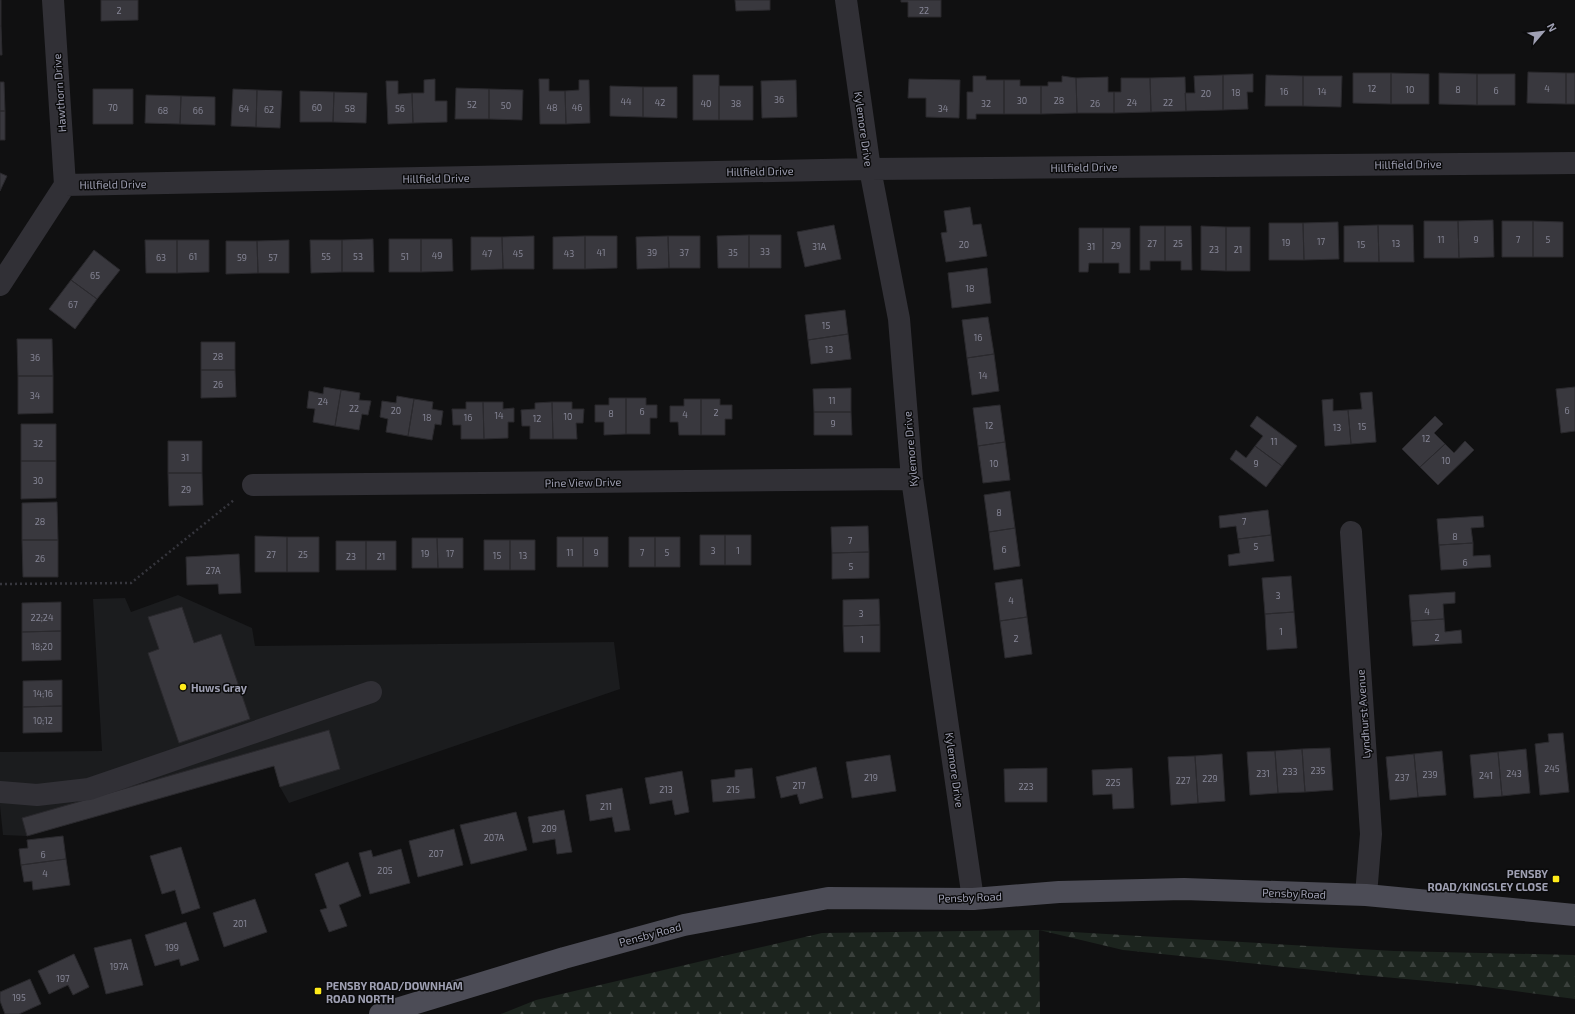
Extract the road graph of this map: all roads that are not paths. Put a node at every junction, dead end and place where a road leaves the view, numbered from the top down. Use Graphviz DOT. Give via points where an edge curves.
graph roads {
  1 [pos="53,0"];
  2 [pos="846,0"];
  3 [pos="1575,163"];
  4 [pos="870,169"];
  5 [pos="65,185"];
  6 [pos="0,285"];
  7 [pos="912,479"];
  8 [pos="254,485"];
  9 [pos="1351,532"];
  10 [pos="371,692"];
  11 [pos="0,792"];
  12 [pos="1366,895"];
  13 [pos="973,899"];
  14 [pos="1575,915"];
  15 [pos="380,1014"];
  1 -- 5 [label="street, Hawthorn Drive"];
  2 -- 4 [label="street, Kylemore Drive"];
  3 -- 4 [label="street, Hillfield Drive"];
  4 -- 5 [label="street, Hillfield Drive"];
  4 -- 7 [label="street, Kylemore Drive" via="899,319"];
  5 -- 6 [label="street, Hillfield Drive"];
  7 -- 8 [label="street, Pine View Drive"];
  7 -- 13 [label="street, Kylemore Drive"];
  9 -- 12 [label="street, Lyndhurst Avenue" via="1371,834"];
  10 -- 11 [label="street" via="88,789 37,795"];
  12 -- 13 [label="main road, Pensby Road" via="1184,889 1059,892"];
  12 -- 14 [label="main road, Pensby Road"];
  13 -- 15 [label="main road, Pensby Road" via="828,898 692,924 564,958"];
}
